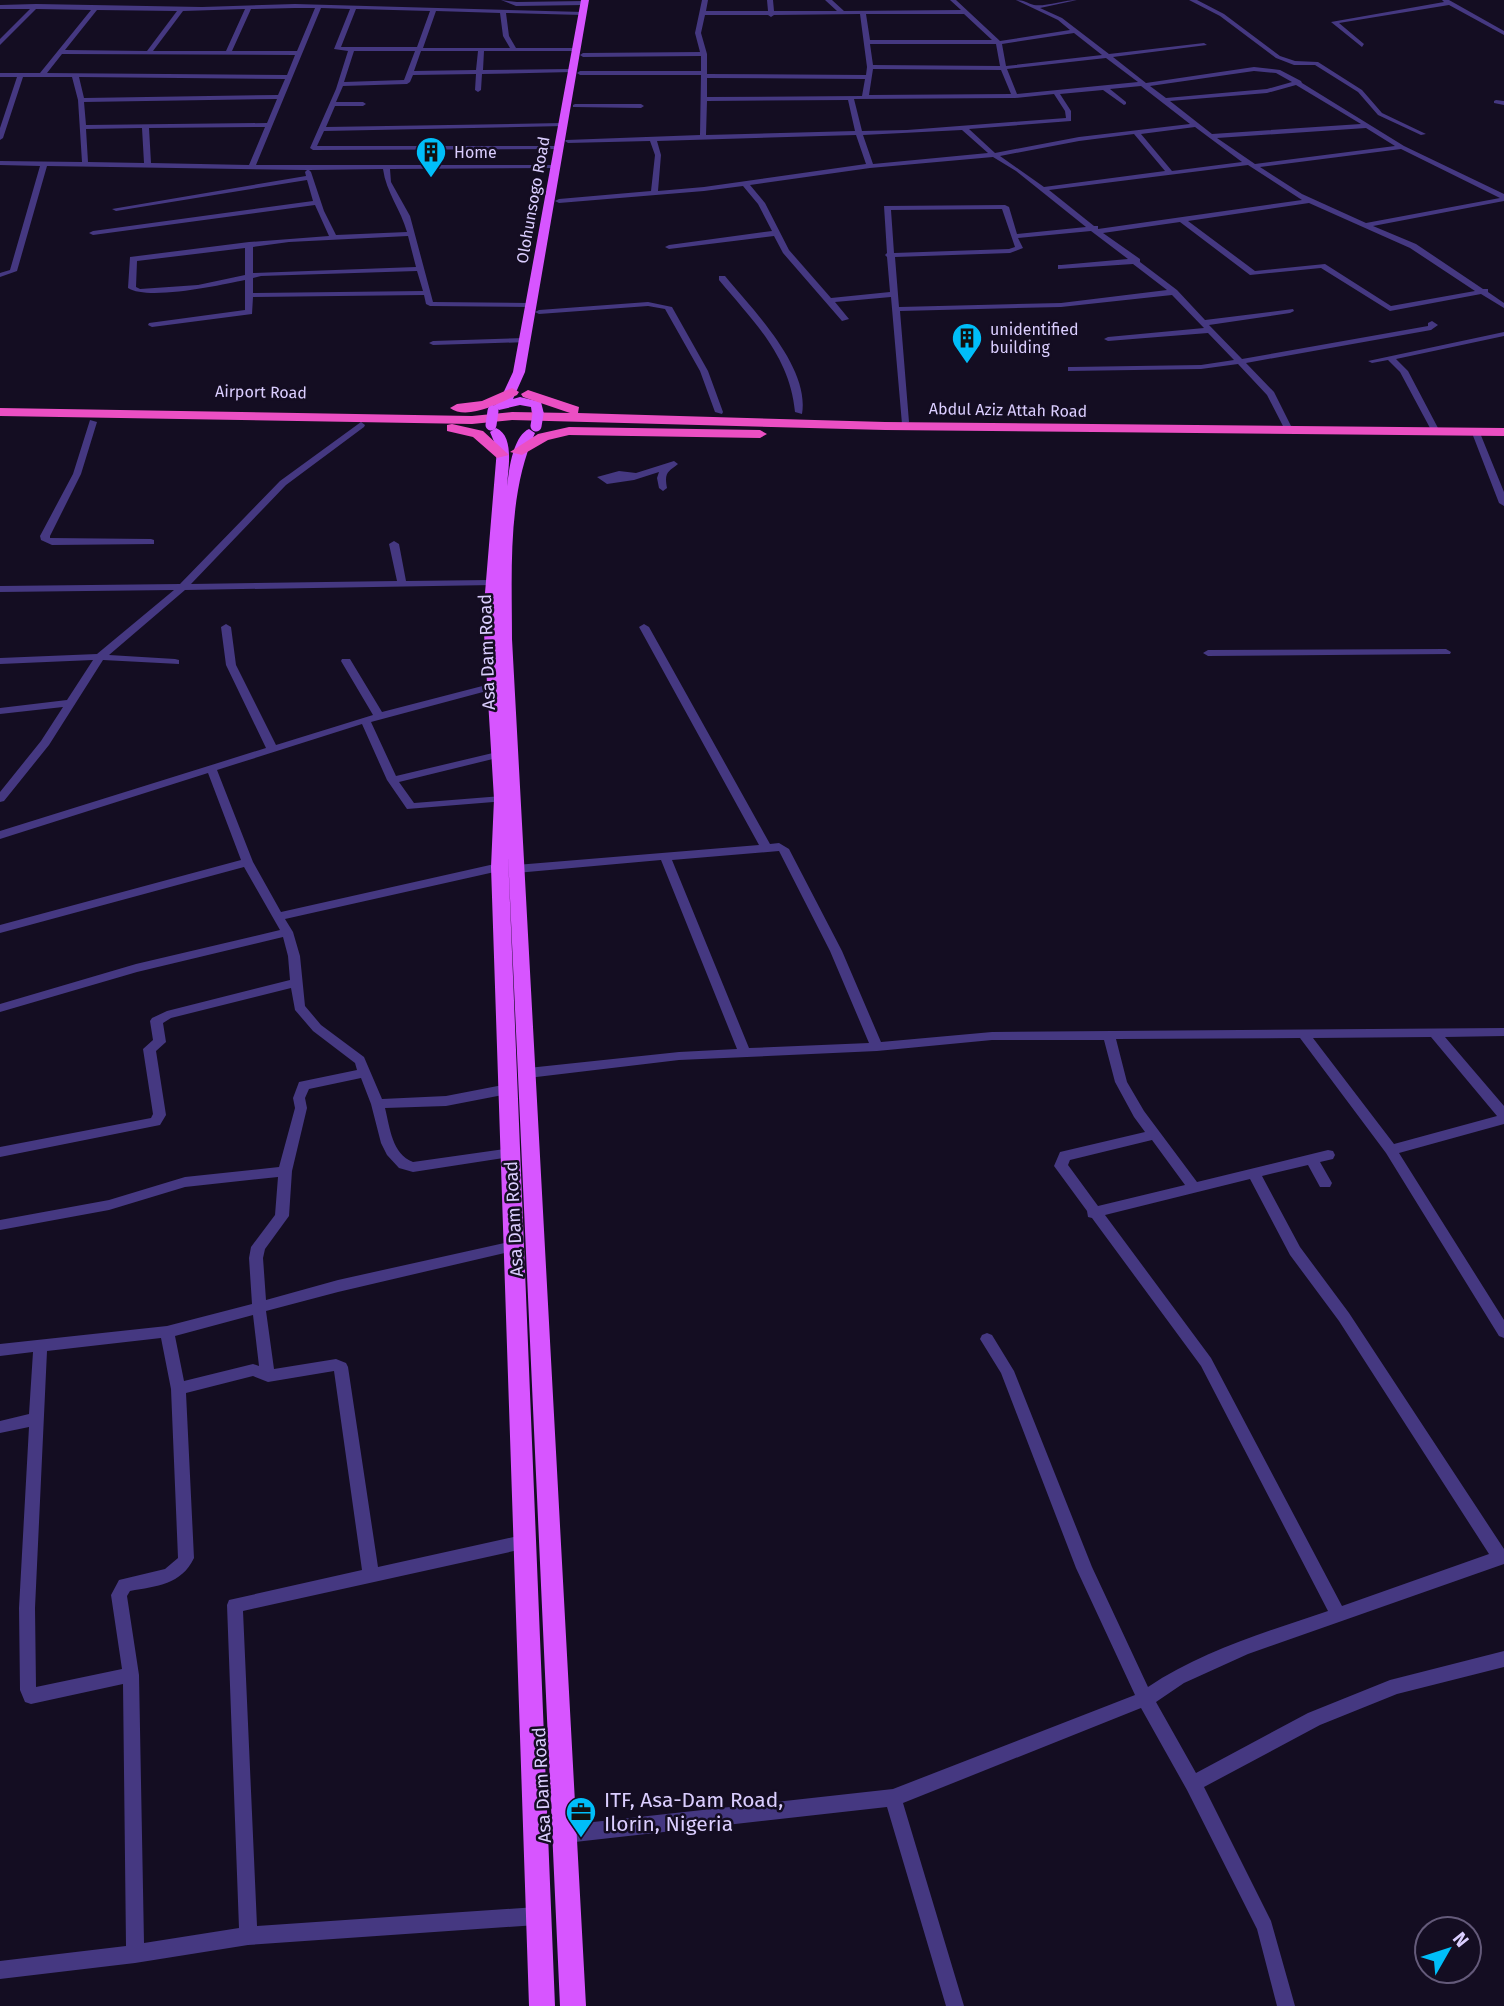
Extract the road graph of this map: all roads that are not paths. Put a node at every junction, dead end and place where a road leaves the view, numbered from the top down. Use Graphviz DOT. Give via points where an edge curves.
graph roads {
  1 [pos="40,0"];
  2 [pos="240,0"];
  3 [pos="344,0"];
  4 [pos="504,0"];
  5 [pos="705,0"];
  6 [pos="770,0"];
  7 [pos="828,0"];
  8 [pos="953,0"];
  9 [pos="1019,0"];
  10 [pos="1074,0"];
  11 [pos="1192,0"];
  12 [pos="1446,1"];
  13 [pos="586,4"];
  14 [pos="896,6"];
  15 [pos="0,7"];
  16 [pos="1034,7"];
  17 [pos="34,8"];
  18 [pos="96,8"];
  19 [pos="246,8"];
  20 [pos="318,8"];
  21 [pos="338,8"];
  22 [pos="181,9"];
  23 [pos="353,9"];
  24 [pos="433,11"];
  25 [pos="503,11"];
  26 [pos="842,12"];
  27 [pos="863,12"];
  28 [pos="903,12"];
  29 [pos="968,12"];
  30 [pos="702,13"];
  31 [pos="771,15"];
  32 [pos="1074,31"];
  33 [pos="1504,33"];
  34 [pos="867,42"];
  35 [pos="0,43"];
  36 [pos="998,43"];
  37 [pos="1204,45"];
  38 [pos="1362,45"];
  39 [pos="514,49"];
  40 [pos="351,50"];
  41 [pos="417,50"];
  42 [pos="60,52"];
  43 [pos="149,52"];
  44 [pos="481,52"];
  45 [pos="579,52"];
  46 [pos="228,53"];
  47 [pos="297,53"];
  48 [pos="704,54"];
  49 [pos="1107,56"];
  50 [pos="1294,63"];
  51 [pos="870,67"];
  52 [pos="1003,68"];
  53 [pos="1263,68"];
  54 [pos="479,72"];
  55 [pos="576,72"];
  56 [pos="410,73"];
  57 [pos="0,75"];
  58 [pos="21,75"];
  59 [pos="42,75"];
  60 [pos="75,75"];
  61 [pos="705,75"];
  62 [pos="288,76"];
  63 [pos="868,77"];
  64 [pos="1299,82"];
  65 [pos="340,83"];
  66 [pos="1143,85"];
  67 [pos="1106,89"];
  68 [pos="478,90"];
  69 [pos="1057,94"];
  70 [pos="1015,96"];
  71 [pos="279,97"];
  72 [pos="704,99"];
  73 [pos="851,99"];
  74 [pos="865,99"];
  75 [pos="81,100"];
  76 [pos="1164,100"];
  77 [pos="1124,103"];
  78 [pos="332,104"];
  79 [pos="363,104"];
  80 [pos="575,106"];
  81 [pos="641,106"];
  82 [pos="268,125"];
  83 [pos="562,125"];
  84 [pos="1195,125"];
  85 [pos="145,126"];
  86 [pos="1368,126"];
  87 [pos="83,127"];
  88 [pos="964,128"];
  89 [pos="320,129"];
  90 [pos="1135,131"];
  91 [pos="859,134"];
  92 [pos="1423,134"];
  93 [pos="1211,136"];
  94 [pos="0,138"];
  95 [pos="703,138"];
  96 [pos="653,139"];
  97 [pos="568,141"];
  98 [pos="1402,147"];
  99 [pos="557,148"];
  100 [pos="994,155"];
  101 [pos="0,163"];
  102 [pos="85,163"];
  103 [pos="44,164"];
  104 [pos="148,164"];
  105 [pos="1250,165"];
  106 [pos="252,166"];
  107 [pos="554,166"];
  108 [pos="870,166"];
  109 [pos="308,168"];
  110 [pos="386,168"];
  111 [pos="1170,173"];
  112 [pos="309,177"];
  113 [pos="746,183"];
  114 [pos="1043,189"];
  115 [pos="654,193"];
  116 [pos="1504,198"];
  117 [pos="559,201"];
  118 [pos="1310,201"];
  119 [pos="154,203"];
  120 [pos="317,203"];
  121 [pos="116,209"];
  122 [pos="1181,219"];
  123 [pos="160,224"];
  124 [pos="1364,225"];
  125 [pos="1097,230"];
  126 [pos="93,233"];
  127 [pos="777,233"];
  128 [pos="411,234"];
  129 [pos="1014,236"];
  130 [pos="333,237"];
  131 [pos="250,244"];
  132 [pos="669,247"];
  133 [pos="545,253"];
  134 [pos="889,255"];
  135 [pos="1137,261"];
  136 [pos="1061,267"];
  137 [pos="420,269"];
  138 [pos="0,275"];
  139 [pos="251,276"];
  140 [pos="722,278"];
  141 [pos="1485,291"];
  142 [pos="1174,292"];
  143 [pos="427,293"];
  144 [pos="895,294"];
  145 [pos="251,295"];
  146 [pos="832,300"];
  147 [pos="1504,306"];
  148 [pos="534,308"];
  149 [pos="897,309"];
  150 [pos="1290,311"];
  151 [pos="845,319"];
  152 [pos="1432,323"];
  153 [pos="152,325"];
  154 [pos="1208,327"];
  155 [pos="1504,334"];
  156 [pos="1108,338"];
  157 [pos="525,340"];
  158 [pos="433,343"];
  159 [pos="1391,358"];
  160 [pos="1372,361"];
  161 [pos="1243,362"];
  162 [pos="1071,369"];
  163 [pos="502,404"];
  164 [pos="0,406"];
  165 [pos="473,408"];
  166 [pos="719,412"];
  167 [pos="799,412"];
  168 [pos="0,413"];
  169 [pos="530,415"];
  170 [pos="93,422"];
  171 [pos="841,422"];
  172 [pos="905,422"];
  173 [pos="361,425"];
  174 [pos="1288,428"];
  175 [pos="1434,428"];
  176 [pos="465,429"];
  177 [pos="493,429"];
  178 [pos="1504,430"];
  179 [pos="569,431"];
  180 [pos="1476,433"];
  181 [pos="510,454"];
  182 [pos="670,465"];
  183 [pos="637,476"];
  184 [pos="663,488"];
  185 [pos="1504,503"];
  186 [pos="151,542"];
  187 [pos="394,544"];
  188 [pos="491,583"];
  189 [pos="402,584"];
  190 [pos="185,585"];
  191 [pos="0,589"];
  192 [pos="226,626"];
  193 [pos="644,627"];
  194 [pos="1446,652"];
  195 [pos="1208,653"];
  196 [pos="100,657"];
  197 [pos="0,661"];
  198 [pos="346,661"];
  199 [pos="175,662"];
  200 [pos="494,686"];
  201 [pos="71,703"];
  202 [pos="0,711"];
  203 [pos="379,716"];
  204 [pos="365,720"];
  205 [pos="274,750"];
  206 [pos="497,755"];
  207 [pos="212,770"];
  208 [pos="15,779"];
  209 [pos="392,780"];
  210 [pos="0,781"];
  211 [pos="0,799"];
  212 [pos="505,810"];
  213 [pos="0,835"];
  214 [pos="766,847"];
  215 [pos="665,856"];
  216 [pos="247,862"];
  217 [pos="508,868"];
  218 [pos="279,916"];
  219 [pos="0,929"];
  220 [pos="287,932"];
  221 [pos="297,982"];
  222 [pos="0,1008"];
  223 [pos="1434,1032"];
  224 [pos="1504,1032"];
  225 [pos="1303,1033"];
  226 [pos="1109,1035"];
  227 [pos="877,1046"];
  228 [pos="745,1054"];
  229 [pos="365,1073"];
  230 [pos="528,1073"];
  231 [pos="509,1089"];
  232 [pos="377,1104"];
  233 [pos="1504,1117"];
  234 [pos="1154,1135"];
  235 [pos="1391,1150"];
  236 [pos="0,1152"];
  237 [pos="511,1153"];
  238 [pos="1328,1155"];
  239 [pos="1312,1160"];
  240 [pos="285,1171"];
  241 [pos="1254,1174"];
  242 [pos="1325,1183"];
  243 [pos="1195,1189"];
  244 [pos="1093,1213"];
  245 [pos="0,1225"];
  246 [pos="513,1246"];
  247 [pos="259,1309"];
  248 [pos="167,1332"];
  249 [pos="1504,1332"];
  250 [pos="987,1339"];
  251 [pos="40,1348"];
  252 [pos="0,1350"];
  253 [pos="268,1376"];
  254 [pos="178,1389"];
  255 [pos="37,1419"];
  256 [pos="0,1427"];
  257 [pos="523,1542"];
  258 [pos="1502,1557"];
  259 [pos="371,1576"];
  260 [pos="1338,1615"];
  261 [pos="1504,1659"];
  262 [pos="131,1675"];
  263 [pos="530,1679"];
  264 [pos="558,1680"];
  265 [pos="1145,1699"];
  266 [pos="1193,1784"];
  267 [pos="893,1798"];
  268 [pos="566,1834"];
  269 [pos="537,1916"];
  270 [pos="248,1936"];
  271 [pos="135,1954"];
  272 [pos="0,1970"];
  273 [pos="542,2006"];
  274 [pos="573,2006"];
  275 [pos="955,2006"];
  276 [pos="1286,2006"];
  1 -- 17 [label="street"];
  2 -- 19 [label="street"];
  3 -- 21 [label="street"];
  4 -- 13 [label="street"];
  5 -- 30 [label="street"];
  6 -- 31 [label="street"];
  7 -- 26 [label="street"];
  8 -- 29 [label="street"];
  9 -- 16 [label="street"];
  10 -- 16 [label="street"];
  11 -- 50 [label="street"];
  12 -- 33 [label="street"];
  12 -- 38 [label="street" via="1334,22"];
  13 -- 25 [label="street"];
  13 -- 45 [label="main road, Olohunsogo Road"];
  13 -- 45 [label="main road, Olohunsogo Road"];
  14 -- 28 [label="street"];
  15 -- 17 [label="street"];
  16 -- 32 [label="street"];
  17 -- 18 [label="street"];
  17 -- 35 [label="street"];
  18 -- 22 [label="street"];
  18 -- 42 [label="street"];
  19 -- 20 [label="street"];
  19 -- 22 [label="street"];
  19 -- 46 [label="street"];
  20 -- 21 [label="street"];
  20 -- 47 [label="street"];
  21 -- 23 [label="street"];
  22 -- 43 [label="street"];
  23 -- 24 [label="street"];
  23 -- 40 [label="street" via="336,46"];
  24 -- 25 [label="street"];
  24 -- 41 [label="street"];
  25 -- 39 [label="street" via="506,36"];
  26 -- 27 [label="street"];
  26 -- 31 [label="street"];
  27 -- 28 [label="street"];
  27 -- 34 [label="street"];
  28 -- 29 [label="street"];
  29 -- 36 [label="street"];
  30 -- 31 [label="street"];
  30 -- 48 [label="street" via="698,33"];
  32 -- 36 [label="street"];
  32 -- 49 [label="street"];
  34 -- 36 [label="street"];
  34 -- 51 [label="street"];
  36 -- 52 [label="street"];
  37 -- 49 [label="street"];
  39 -- 41 [label="street"];
  39 -- 45 [label="street"];
  40 -- 41 [label="street"];
  40 -- 65 [label="street"];
  41 -- 56 [label="street"];
  42 -- 43 [label="street"];
  42 -- 59 [label="street"];
  43 -- 46 [label="street"];
  44 -- 54 [label="street"];
  45 -- 48 [label="street"];
  45 -- 55 [label="main road, Olohunsogo Road"];
  46 -- 47 [label="street"];
  47 -- 62 [label="street"];
  48 -- 61 [label="street"];
  49 -- 52 [label="street"];
  49 -- 66 [label="street"];
  50 -- 53 [label="street"];
  50 -- 92 [label="street" via="1313,61 1360,91 1380,114"];
  51 -- 52 [label="street"];
  51 -- 63 [label="street"];
  52 -- 70 [label="street"];
  53 -- 64 [label="street"];
  53 -- 66 [label="street"];
  54 -- 55 [label="street"];
  54 -- 56 [label="street"];
  54 -- 68 [label="street"];
  55 -- 61 [label="street"];
  55 -- 80 [label="main road, Olohunsogo Road"];
  55 -- 83 [label="main road, Olohunsogo Road"];
  56 -- 65 [label="street" via="401,84"];
  57 -- 58 [label="street"];
  58 -- 59 [label="street"];
  58 -- 94 [label="street"];
  59 -- 60 [label="street"];
  60 -- 62 [label="street"];
  60 -- 75 [label="street"];
  61 -- 63 [label="street"];
  61 -- 72 [label="street"];
  62 -- 71 [label="street"];
  63 -- 74 [label="street"];
  64 -- 76 [label="street" via="1266,91"];
  64 -- 86 [label="street"];
  65 -- 78 [label="street"];
  66 -- 67 [label="street"];
  66 -- 76 [label="street"];
  67 -- 69 [label="street"];
  67 -- 77 [label="street"];
  69 -- 70 [label="street"];
  69 -- 88 [label="street" via="1069,120"];
  70 -- 74 [label="street"];
  71 -- 75 [label="street"];
  71 -- 82 [label="street"];
  72 -- 73 [label="street"];
  72 -- 95 [label="street"];
  73 -- 74 [label="street"];
  73 -- 91 [label="street"];
  75 -- 87 [label="street"];
  76 -- 84 [label="street"];
  78 -- 79 [label="street"];
  78 -- 89 [label="street"];
  80 -- 81 [label="street"];
  80 -- 97 [label="main road, Olohunsogo Road"];
  82 -- 85 [label="street"];
  82 -- 106 [label="street"];
  83 -- 89 [label="street"];
  83 -- 99 [label="main road, Olohunsogo Road"];
  84 -- 90 [label="street"];
  84 -- 93 [label="street"];
  85 -- 87 [label="street"];
  85 -- 104 [label="street"];
  86 -- 93 [label="street"];
  86 -- 98 [label="street"];
  87 -- 102 [label="street"];
  88 -- 91 [label="street"];
  88 -- 100 [label="street"];
  89 -- 99 [label="street" via="313,148"];
  90 -- 100 [label="street"];
  90 -- 111 [label="street"];
  91 -- 95 [label="street"];
  91 -- 108 [label="street"];
  93 -- 105 [label="street"];
  95 -- 96 [label="street"];
  96 -- 97 [label="street"];
  96 -- 115 [label="street" via="658,155"];
  97 -- 117 [label="main road, Olohunsogo Road"];
  98 -- 105 [label="street"];
  98 -- 116 [label="street"];
  99 -- 107 [label="main road, Olohunsogo Road"];
  100 -- 108 [label="street"];
  100 -- 114 [label="street"];
  101 -- 103 [label="street"];
  102 -- 103 [label="street"];
  102 -- 104 [label="street"];
  103 -- 138 [label="street" via="13,271"];
  104 -- 106 [label="street"];
  105 -- 111 [label="street"];
  105 -- 118 [label="street"];
  106 -- 109 [label="street"];
  107 -- 110 [label="street"];
  107 -- 133 [label="main road, Olohunsogo Road"];
  108 -- 113 [label="street"];
  109 -- 110 [label="street"];
  109 -- 112 [label="street"];
  110 -- 128 [label="street"];
  111 -- 114 [label="street"];
  112 -- 119 [label="street"];
  112 -- 120 [label="street"];
  113 -- 115 [label="street"];
  113 -- 127 [label="street"];
  114 -- 125 [label="street"];
  115 -- 117 [label="street"];
  116 -- 124 [label="street"];
  117 -- 133 [label="main road, Olohunsogo Road"];
  118 -- 122 [label="street"];
  118 -- 124 [label="street"];
  119 -- 121 [label="street"];
  119 -- 123 [label="street"];
  120 -- 123 [label="street"];
  120 -- 130 [label="street"];
  122 -- 125 [label="street"];
  122 -- 141 [label="street" via="1253,274 1322,266 1391,309"];
  123 -- 126 [label="street"];
  124 -- 141 [label="street" via="1413,246"];
  125 -- 129 [label="street"];
  125 -- 135 [label="street"];
  127 -- 132 [label="street"];
  127 -- 146 [label="street" via="806,277"];
  128 -- 130 [label="street"];
  128 -- 137 [label="street"];
  129 -- 134 [label="street" via="1019,248 1010,251"];
  129 -- 134 [label="street" via="1005,207 892,206 885,211"];
  130 -- 131 [label="street"];
  131 -- 139 [label="street"];
  131 -- 139 [label="street" via="133,259 132,288 198,286"];
  133 -- 148 [label="main road, Olohunsogo Road"];
  134 -- 144 [label="street"];
  135 -- 136 [label="street"];
  135 -- 142 [label="street"];
  137 -- 139 [label="street"];
  137 -- 143 [label="street"];
  139 -- 145 [label="street"];
  140 -- 167 [label="street" via="786,362 796,386"];
  141 -- 147 [label="street"];
  142 -- 149 [label="street" via="1061,304"];
  142 -- 154 [label="street"];
  143 -- 145 [label="street"];
  143 -- 148 [label="street" via="430,304"];
  144 -- 146 [label="street"];
  144 -- 149 [label="street"];
  145 -- 153 [label="street" via="251,309 244,314"];
  146 -- 151 [label="street"];
  148 -- 157 [label="main road, Olohunsogo Road"];
  148 -- 166 [label="street" via="668,307 704,371"];
  148 -- 169 [label="main road, Olohunsogo Road"];
  149 -- 172 [label="street"];
  150 -- 154 [label="street"];
  152 -- 161 [label="street" via="1430,328"];
  154 -- 156 [label="street"];
  154 -- 161 [label="street"];
  155 -- 159 [label="street"];
  157 -- 158 [label="street"];
  157 -- 163 [label="main road, Olohunsogo Road"];
  159 -- 160 [label="street"];
  159 -- 175 [label="street" via="1404,371"];
  161 -- 162 [label="street"];
  161 -- 174 [label="street" via="1271,394"];
  163 -- 165 [label="highway"];
  163 -- 165 [label="highway"];
  163 -- 169 [label="main road"];
  163 -- 177 [label="main road, Olohunsogo Road, bridge"];
  164 -- 165 [label="highway" via="35,401"];
  164 -- 169 [label="highway, Airport Road"];
  166 -- 167 [label="highway"];
  166 -- 169 [label="highway" via="569,410"];
  167 -- 171 [label="highway"];
  168 -- 169 [label="highway, Airport Road" via="463,420"];
  168 -- 170 [label="highway"];
  169 -- 171 [label="highway, Abdul Aziz Attah Road"];
  169 -- 177 [label="main road" via="510,435"];
  169 -- 179 [label="highway"];
  169 -- 181 [label="main road, Asa Dam Road"];
  170 -- 173 [label="highway"];
  170 -- 186 [label="street" via="77,474 46,540"];
  171 -- 172 [label="highway, Abdul Aziz Attah Road"];
  171 -- 179 [label="highway" via="815,434"];
  171 -- 180 [label="highway, Abdul Aziz Attah Road"];
  172 -- 174 [label="highway, Abdul Aziz Attah Road"];
  173 -- 176 [label="highway"];
  173 -- 190 [label="street" via="283,483"];
  174 -- 175 [label="highway, Abdul Aziz Attah Road"];
  175 -- 178 [label="highway, Abdul Aziz Attah Road"];
  176 -- 177 [label="highway"];
  176 -- 181 [label="highway"];
  177 -- 181 [label="main road, Asa Dam Road"];
  178 -- 180 [label="highway, Abdul Aziz Attah Road"];
  179 -- 181 [label="highway" via="543,437"];
  180 -- 185 [label="street"];
  181 -- 188 [label="main road, Asa Dam Road"];
  181 -- 212 [label="main road, Asa Dam Road"];
  182 -- 183 [label="street"];
  182 -- 184 [label="street" via="661,478"];
  187 -- 189 [label="street"];
  188 -- 189 [label="street"];
  188 -- 200 [label="main road, Asa Dam Road"];
  189 -- 190 [label="street"];
  190 -- 191 [label="street"];
  190 -- 196 [label="street"];
  192 -- 205 [label="street" via="230,664"];
  193 -- 214 [label="street"];
  194 -- 195 [label="street"];
  196 -- 197 [label="street"];
  196 -- 199 [label="street"];
  196 -- 201 [label="street"];
  198 -- 203 [label="street"];
  200 -- 203 [label="street"];
  200 -- 206 [label="main road, Asa Dam Road"];
  201 -- 202 [label="street"];
  201 -- 208 [label="street"];
  203 -- 204 [label="street"];
  204 -- 205 [label="street"];
  204 -- 209 [label="street"];
  205 -- 207 [label="street"];
  206 -- 209 [label="street"];
  206 -- 212 [label="main road, Asa Dam Road"];
  207 -- 213 [label="street"];
  207 -- 216 [label="street"];
  208 -- 210 [label="street"];
  208 -- 211 [label="street"];
  209 -- 212 [label="street" via="411,807"];
  212 -- 217 [label="main road, Asa Dam Road"];
  214 -- 215 [label="street"];
  214 -- 227 [label="street" via="783,849 836,951"];
  215 -- 217 [label="street"];
  215 -- 228 [label="street"];
  216 -- 218 [label="street"];
  216 -- 219 [label="street"];
  217 -- 218 [label="street"];
  217 -- 230 [label="main road, Asa Dam Road"];
  217 -- 231 [label="main road, Asa Dam Road"];
  218 -- 220 [label="street"];
  220 -- 221 [label="street"];
  220 -- 222 [label="street" via="136,968"];
  221 -- 229 [label="street" via="299,1007 308,1020 354,1054"];
  221 -- 236 [label="street" via="156,1021 160,1042 149,1049 160,1115 155,1122"];
  223 -- 224 [label="street"];
  223 -- 225 [label="street"];
  223 -- 233 [label="street"];
  225 -- 226 [label="street"];
  225 -- 235 [label="street"];
  226 -- 227 [label="street" via="992,1036"];
  226 -- 234 [label="street" via="1121,1082"];
  227 -- 228 [label="street"];
  228 -- 230 [label="street" via="680,1056"];
  229 -- 232 [label="street"];
  229 -- 240 [label="street" via="304,1085"];
  230 -- 264 [label="main road, Asa Dam Road"];
  231 -- 232 [label="street" via="446,1101"];
  231 -- 237 [label="main road, Asa Dam Road"];
  232 -- 237 [label="street" via="393,1157 403,1166"];
  233 -- 235 [label="street"];
  234 -- 243 [label="street"];
  234 -- 244 [label="street" via="1065,1156 1061,1166"];
  235 -- 249 [label="street"];
  237 -- 246 [label="main road, Asa Dam Road"];
  238 -- 239 [label="street"];
  239 -- 241 [label="street"];
  239 -- 242 [label="street"];
  240 -- 245 [label="street" via="185,1182 109,1205"];
  240 -- 247 [label="street" via="282,1216 258,1247"];
  241 -- 243 [label="street"];
  241 -- 258 [label="street" via="1295,1251 1344,1317"];
  243 -- 244 [label="street"];
  244 -- 260 [label="street" via="1206,1362"];
  246 -- 247 [label="street"];
  246 -- 257 [label="main road, Asa Dam Road"];
  247 -- 248 [label="street"];
  247 -- 253 [label="street"];
  248 -- 251 [label="street"];
  248 -- 254 [label="street"];
  250 -- 265 [label="street" via="1007,1371 1084,1568"];
  251 -- 252 [label="street"];
  251 -- 255 [label="street"];
  253 -- 254 [label="street" via="253,1370"];
  253 -- 259 [label="street" via="336,1364 341,1367"];
  254 -- 262 [label="street" via="186,1558 178,1572 120,1589"];
  255 -- 256 [label="street"];
  255 -- 262 [label="street" via="27,1608 28,1690 31,1696"];
  257 -- 259 [label="street"];
  257 -- 263 [label="main road, Asa Dam Road"];
  258 -- 260 [label="street"];
  259 -- 270 [label="street" via="235,1605"];
  260 -- 265 [label="street" via="1244,1647 1178,1677"];
  261 -- 266 [label="street" via="1384,1691 1314,1719"];
  262 -- 271 [label="street"];
  263 -- 264 [label="main road"];
  263 -- 269 [label="main road, Asa Dam Road"];
  264 -- 268 [label="main road, Asa Dam Road"];
  265 -- 266 [label="street"];
  265 -- 267 [label="street"];
  266 -- 276 [label="street" via="1265,1927"];
  267 -- 268 [label="street"];
  267 -- 275 [label="street"];
  268 -- 274 [label="main road, Asa Dam Road"];
  269 -- 270 [label="street"];
  269 -- 273 [label="main road, Asa Dam Road"];
  270 -- 271 [label="street"];
  271 -- 272 [label="street"];
}
